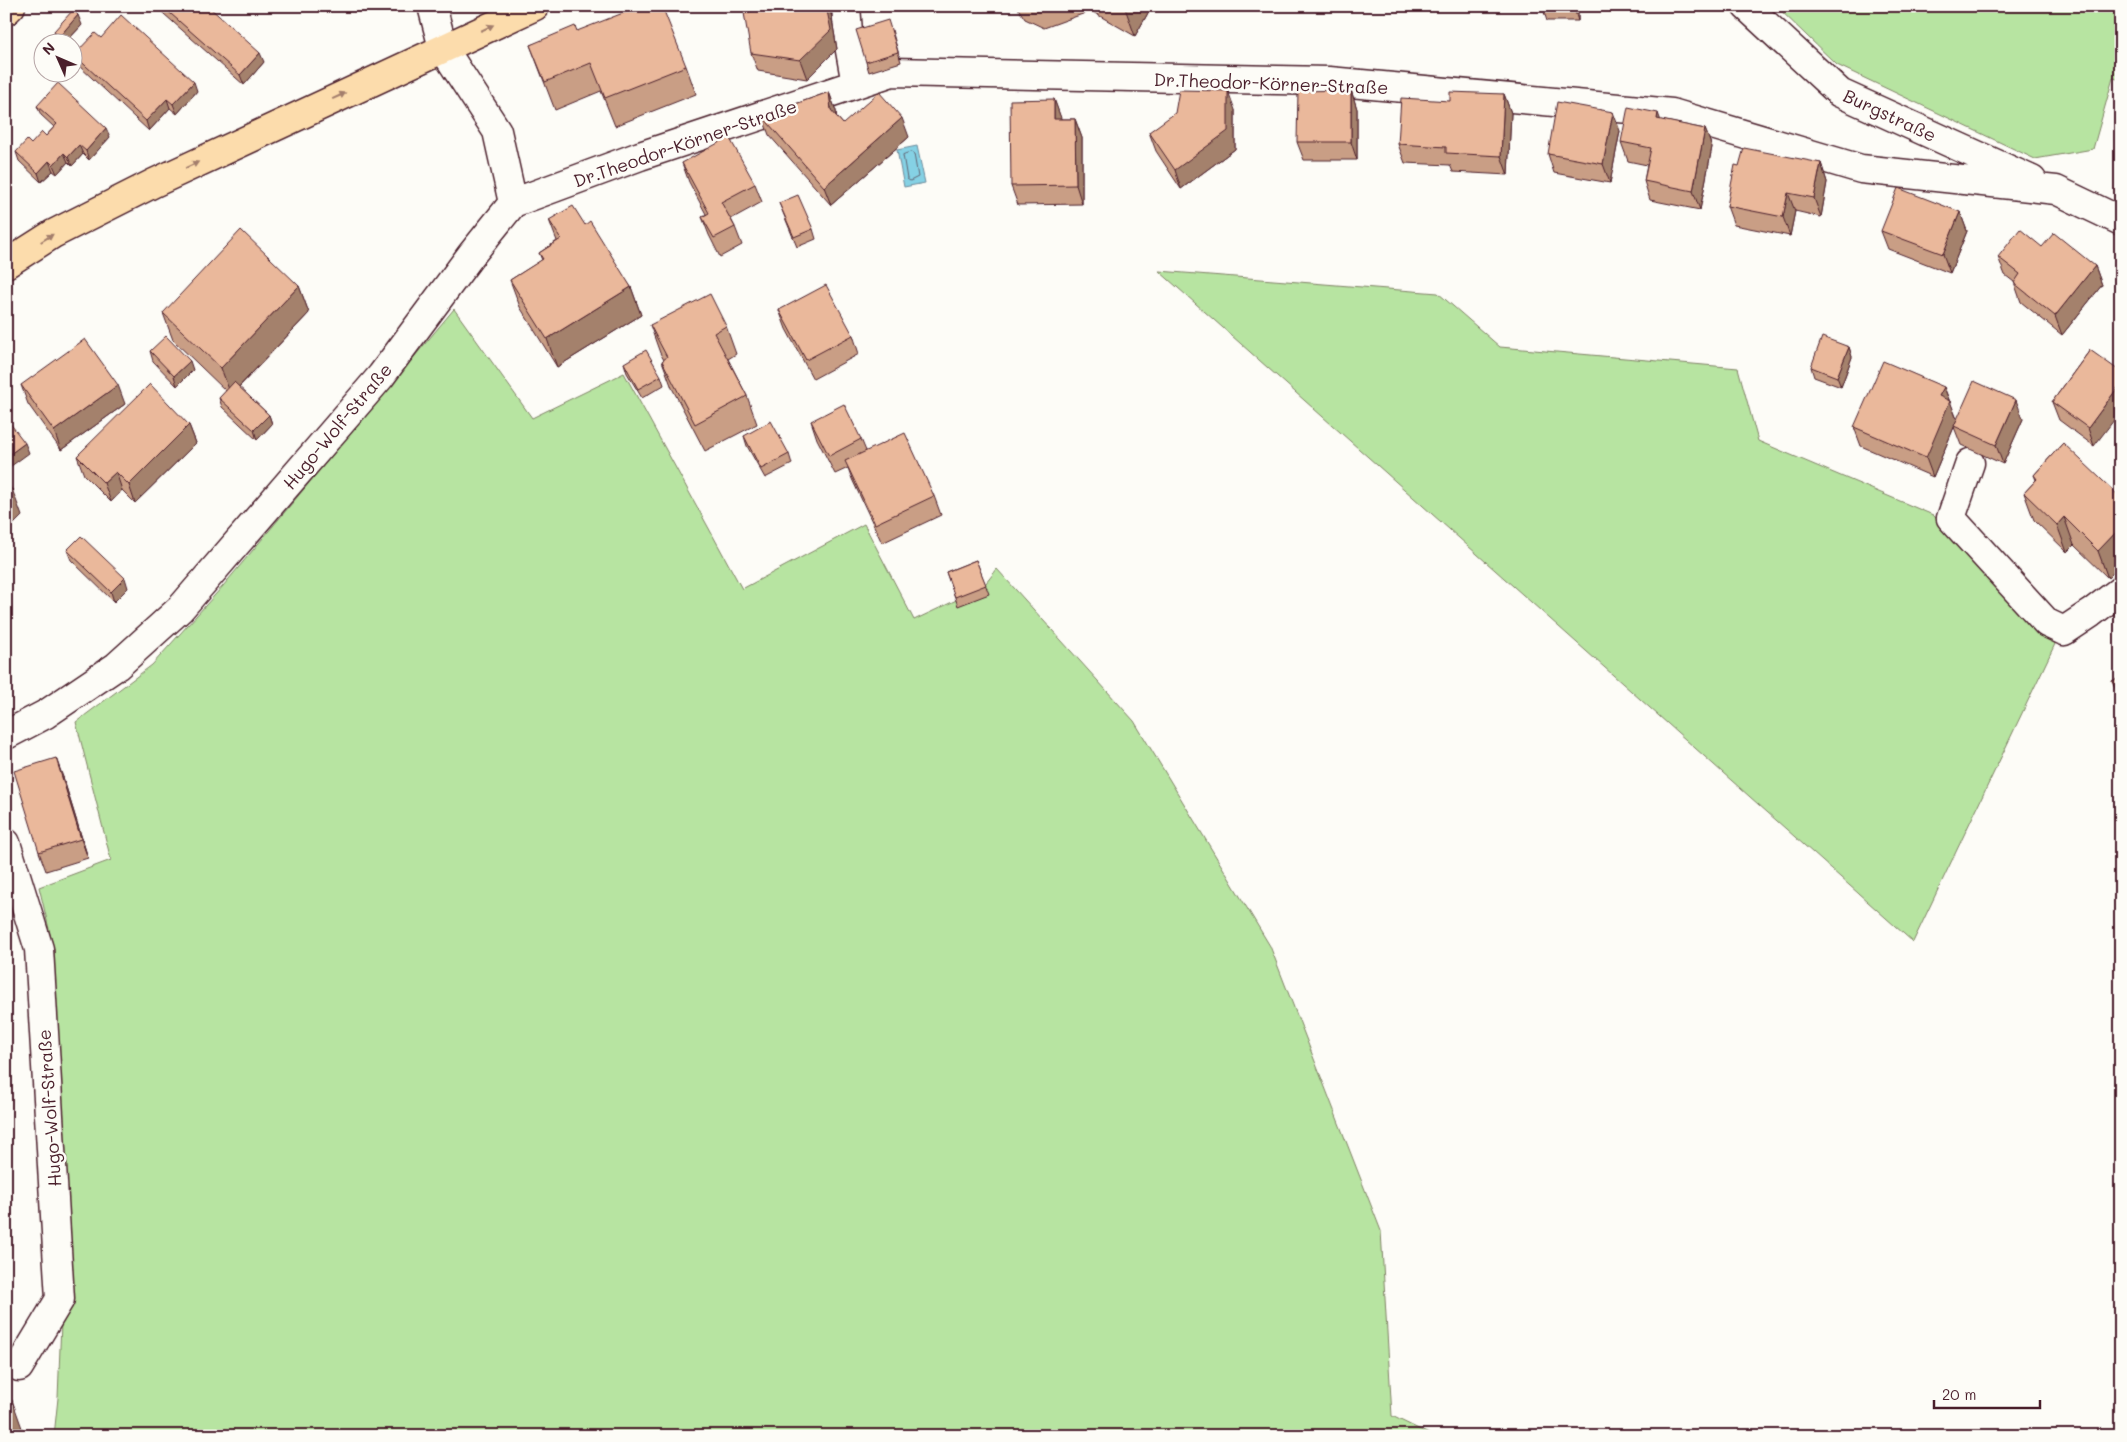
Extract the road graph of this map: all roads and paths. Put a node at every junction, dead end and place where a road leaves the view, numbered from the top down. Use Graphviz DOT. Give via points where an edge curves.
graph roads {
  1 [pos="11,6"];
  2 [pos="432,6"];
  3 [pos="535,6"];
  4 [pos="846,6"];
  5 [pos="1746,6"];
  6 [pos="6,12"];
  7 [pos="443,48"];
  8 [pos="856,84"];
  9 [pos="2056,190"];
  10 [pos="513,203"];
  11 [pos="2121,221"];
  12 [pos="6,264"];
  13 [pos="1970,463"];
  14 [pos="2121,590"];
  15 [pos="6,735"];
  16 [pos="6,843"];
  17 [pos="19,1367"];
  1 -- 6 [label="main road"];
  2 -- 7 [label="street"];
  7 -- 3 [label="main road, one-way"];
  4 -- 8 [label="street"];
  5 -- 9 [label="street, Burgstraße" via="1840,93"];
  7 -- 10 [label="street" via="497,131"];
  12 -- 7 [label="main road, one-way" via="53,234 154,183"];
  8 -- 9 [label="street, Dr.Theodor-Körner-Straße" via="892,72 1329,81 1672,113 1861,169"];
  8 -- 10 [label="street, Dr.Theodor-Körner-Straße" via="640,156"];
  9 -- 11 [label="street, Dr.Theodor-Körner-Straße"];
  10 -- 15 [label="street, Hugo-Wolf-Straße" via="381,376 180,609 117,666 46,714"];
  13 -- 14 [label="street" via="1951,518 2047,623 2064,631"];
  16 -- 17 [label="street, Hugo-Wolf-Straße" via="39,949 60,1299"];
}
